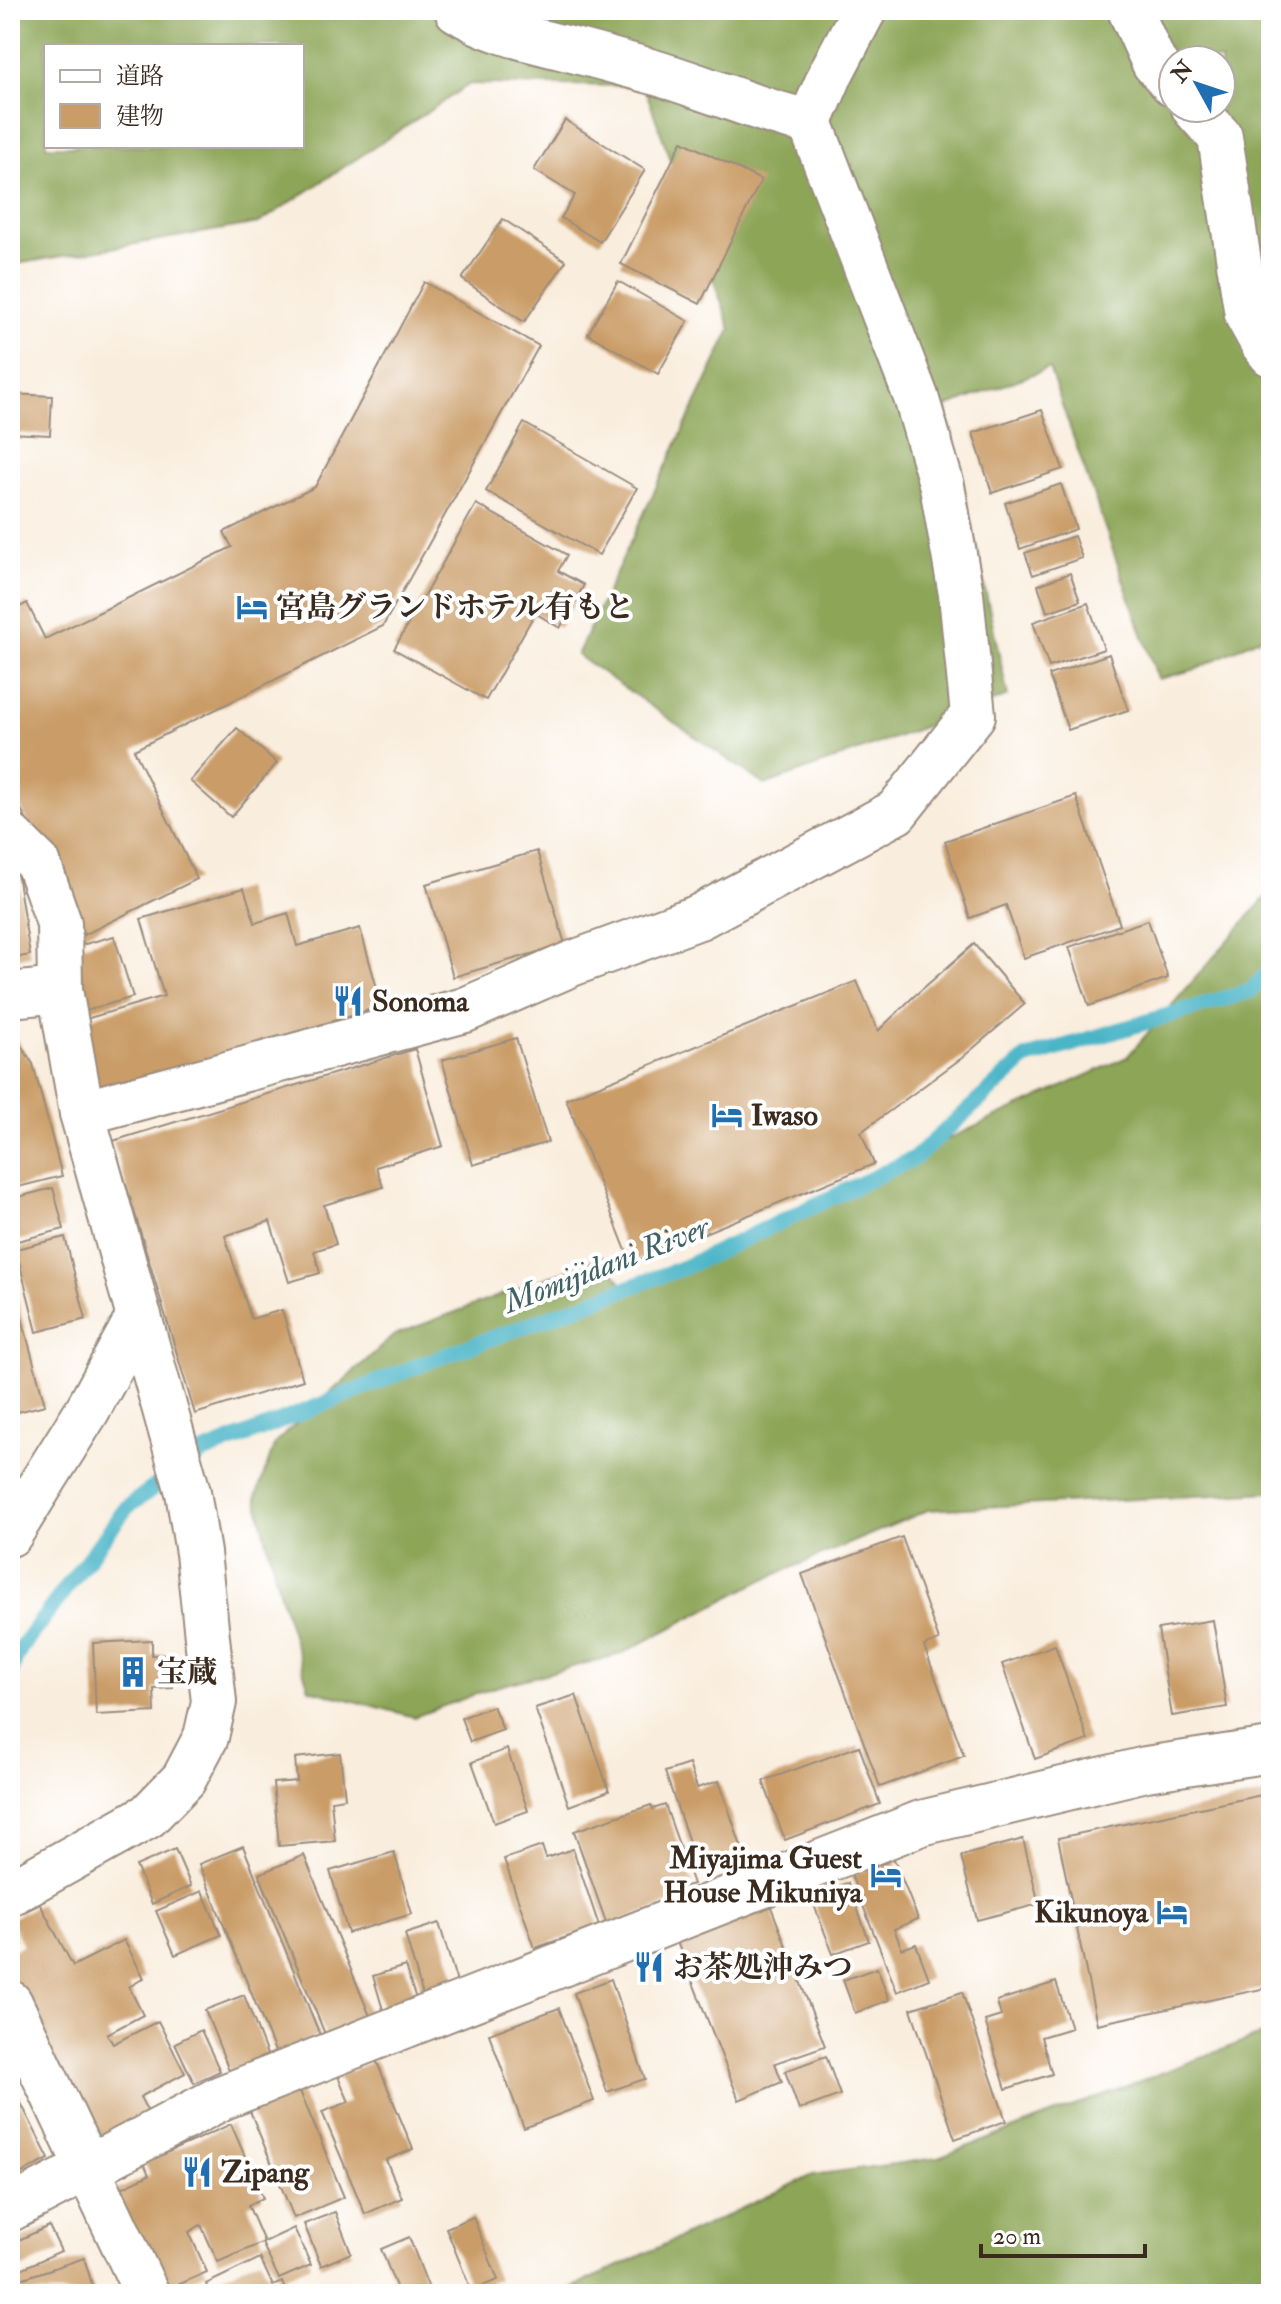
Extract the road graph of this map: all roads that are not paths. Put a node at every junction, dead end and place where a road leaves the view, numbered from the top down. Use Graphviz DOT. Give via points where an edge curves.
graph roads {
  1 [pos="457,10"];
  2 [pos="864,10"];
  3 [pos="1130,10"];
  4 [pos="1157,66"];
  5 [pos="810,122"];
  6 [pos="1208,124"];
  7 [pos="1271,354"];
  8 [pos="10,836"];
  9 [pos="60,990"];
  10 [pos="10,995"];
  11 [pos="82,1113"];
  12 [pos="139,1316"];
  13 [pos="10,1534"];
  14 [pos="1271,1750"];
  15 [pos="10,1893"];
  16 [pos="10,2003"];
  17 [pos="87,2169"];
  18 [pos="10,2209"];
  19 [pos="147,2294"];
  1 -- 5 [label="street" via="509,35 615,61"];
  2 -- 5 [label="street"];
  3 -- 4 [label="street"];
  5 -- 11 [label="street" via="916,397 942,486 961,594 973,715 896,812 699,917 465,1010"];
  6 -- 7 [label="street" via="1220,137 1247,315"];
  8 -- 9 [label="street" via="38,863 59,923"];
  9 -- 10 [label="street"];
  9 -- 11 [label="street"];
  11 -- 12 [label="street"];
  12 -- 13 [label="street"];
  12 -- 15 [label="street" via="188,1492 214,1702 206,1737 184,1779 148,1816"];
  14 -- 17 [label="street" via="1146,1769 921,1823 221,2098"];
  16 -- 17 [label="street"];
  17 -- 18 [label="street"];
  17 -- 19 [label="street"];
}
